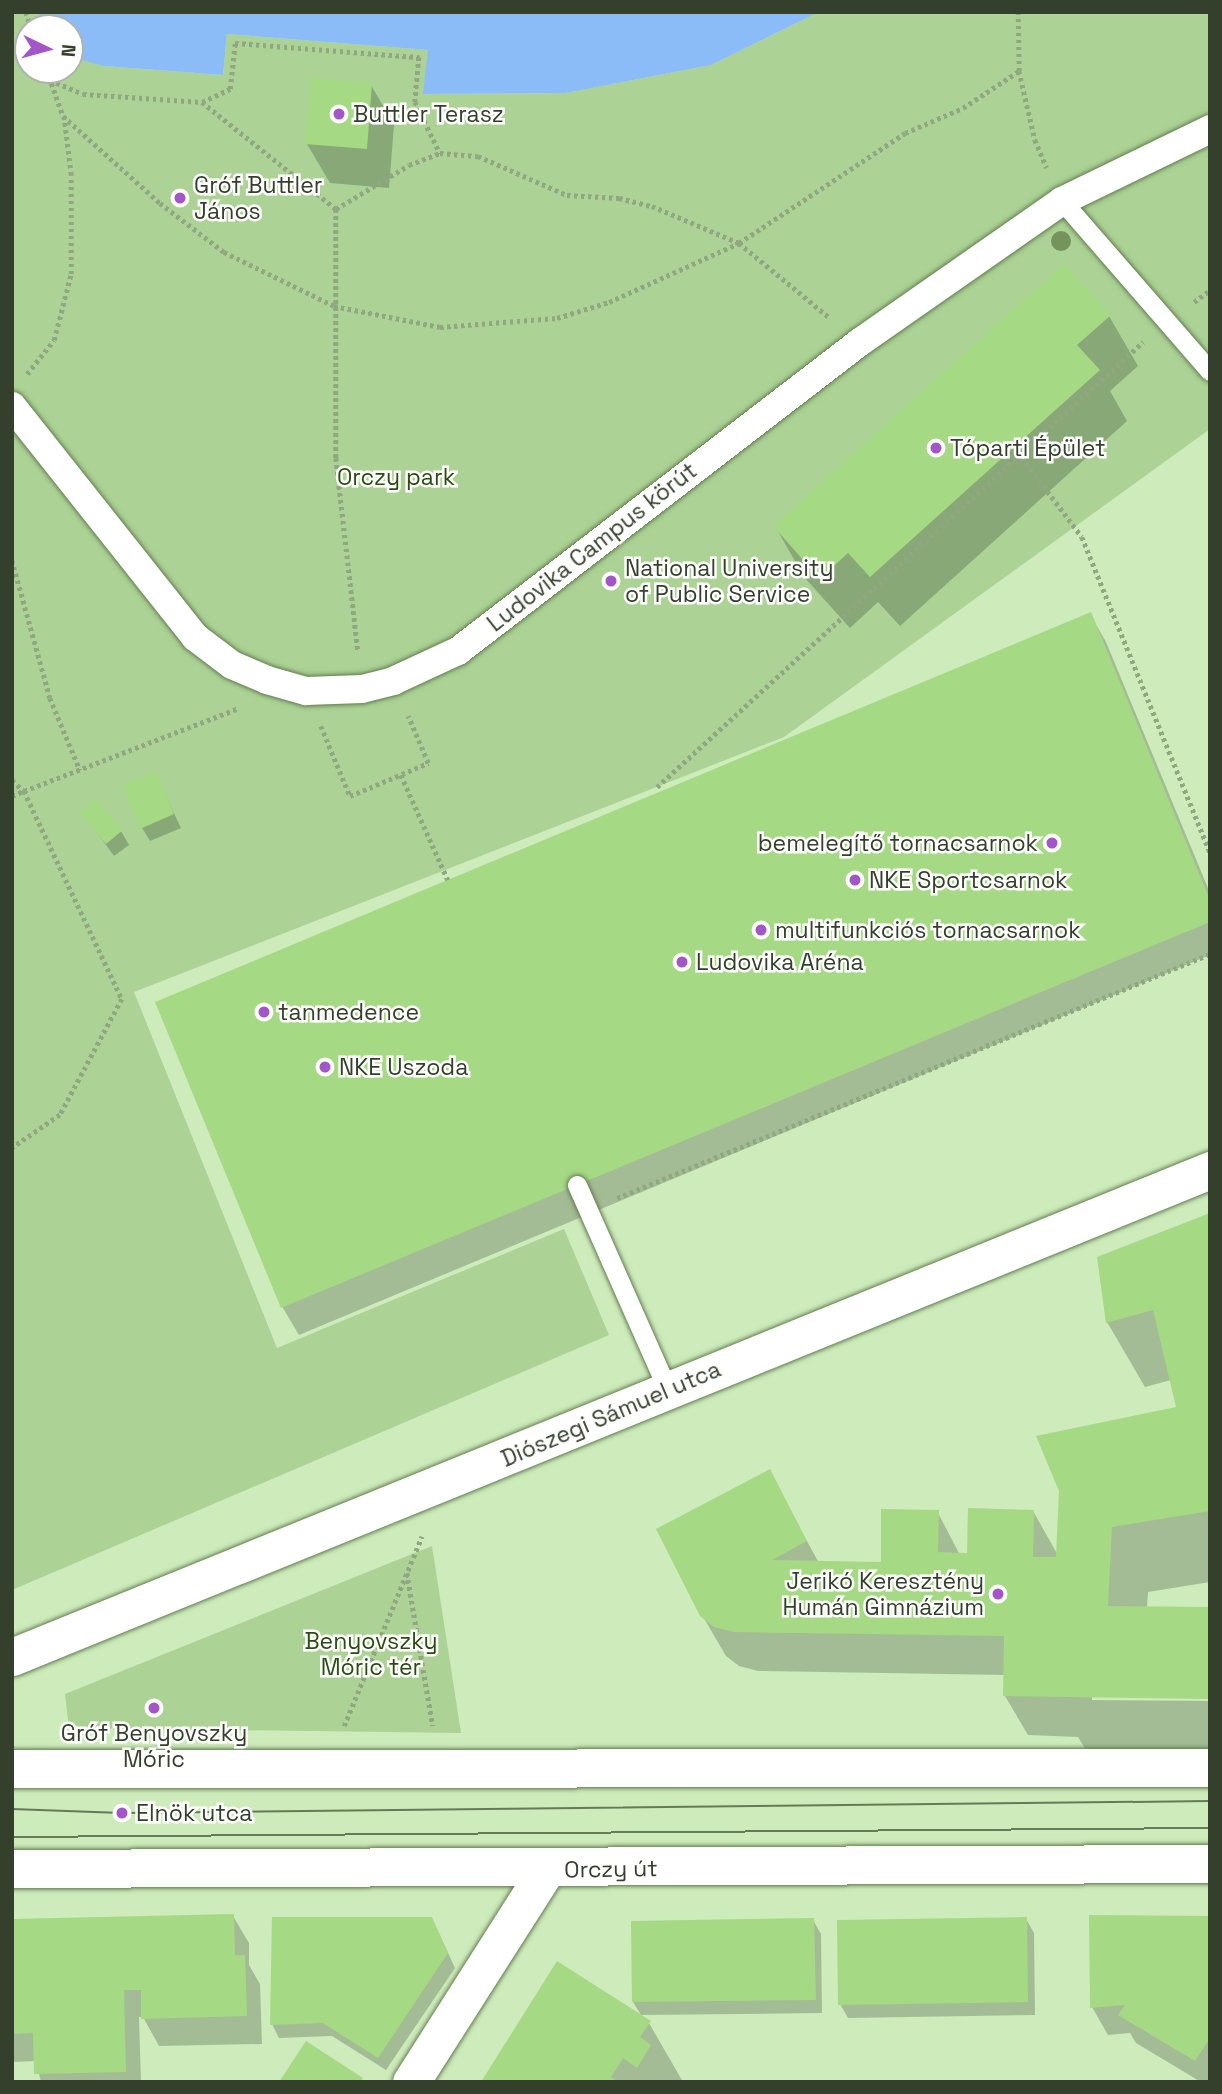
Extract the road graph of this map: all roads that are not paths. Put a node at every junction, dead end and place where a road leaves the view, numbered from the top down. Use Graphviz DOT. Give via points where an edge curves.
graph roads {
  1 [pos="1210,129"];
  2 [pos="1062,201"];
  3 [pos="1210,371"];
  4 [pos="16,395"];
  5 [pos="1210,1170"];
  6 [pos="576,1185"];
  7 [pos="668,1390"];
  8 [pos="12,1657"];
  9 [pos="1210,1768"];
  10 [pos="12,1769"];
  11 [pos="1210,1864"];
  12 [pos="12,1870"];
  13 [pos="546,1870"];
  14 [pos="411,2082"];
  1 -- 2 [label="street, Ludovika Campus körút"];
  2 -- 3 [label="lane"];
  2 -- 4 [label="street, Ludovika Campus körút" via="860,342 458,651 393,681 362,688 306,691 233,665 195,637"];
  5 -- 7 [label="street, Diószegi Sámuel utca"];
  6 -- 7 [label="lane"];
  7 -- 8 [label="street, Diószegi Sámuel utca"];
  9 -- 10 [label="street"];
  11 -- 13 [label="street, Orczy út"];
  12 -- 13 [label="street, Orczy út"];
  13 -- 14 [label="street"];
}
